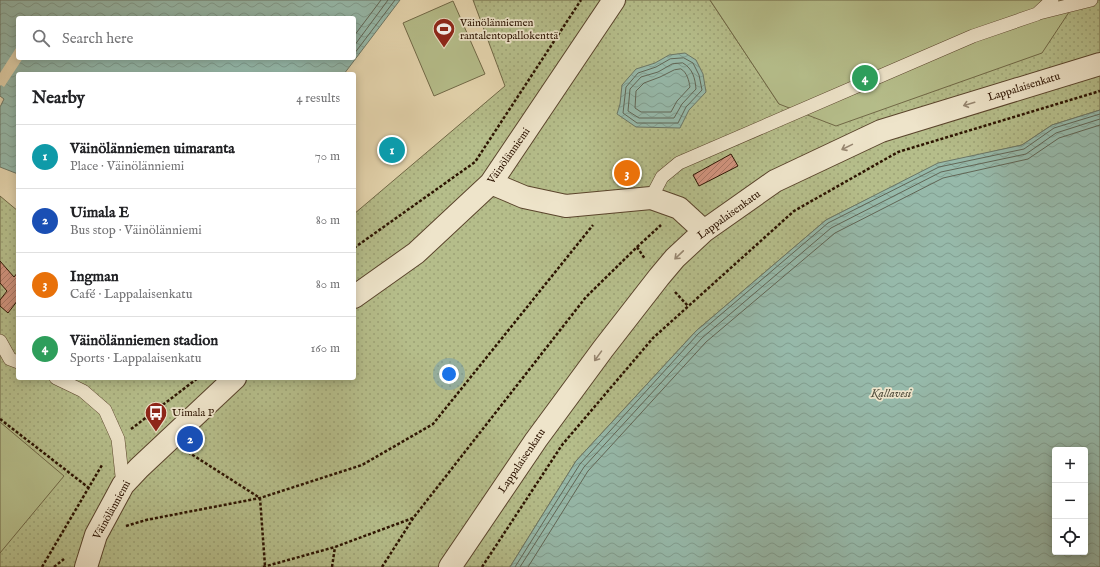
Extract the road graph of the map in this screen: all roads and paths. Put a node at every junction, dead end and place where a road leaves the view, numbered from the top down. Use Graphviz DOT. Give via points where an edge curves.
graph roads {
  1 [pos="581,0"];
  2 [pos="614,0"];
  3 [pos="1052,0"];
  4 [pos="1091,0"];
  5 [pos="1037,14"];
  6 [pos="1100,64"];
  7 [pos="1100,91"];
  8 [pos="482,151"];
  9 [pos="497,175"];
  10 [pos="651,198"];
  11 [pos="611,203"];
  12 [pos="679,208"];
  13 [pos="704,231"];
  14 [pos="356,247"];
  15 [pos="356,296"];
  16 [pos="0,341"];
  17 [pos="16,361"];
  18 [pos="60,380"];
  19 [pos="233,380"];
  20 [pos="0,419"];
  21 [pos="169,440"];
  22 [pos="123,485"];
  23 [pos="89,488"];
  24 [pos="260,498"];
  25 [pos="414,518"];
  26 [pos="96,535"];
  27 [pos="335,547"];
  28 [pos="66,558"];
  29 [pos="264,566"];
  30 [pos="54,567"];
  31 [pos="86,567"];
  32 [pos="332,567"];
  33 [pos="382,567"];
  34 [pos="450,567"];
  35 [pos="482,567"];
  1 -- 8 [label="path"];
  2 -- 9 [label="street, Väinölänniemi"];
  3 -- 5 [label="lane"];
  4 -- 5 [label="lane"];
  5 -- 10 [label="lane" via="973,36 679,163 662,177"];
  6 -- 13 [label="street, Lappalaisenkatu, one-way" via="881,130 775,181"];
  7 -- 35 [label="path" via="898,152 794,211 653,338 562,446"];
  8 -- 9 [label="path"];
  8 -- 14 [label="path" via="475,162"];
  9 -- 11 [label="street" via="524,197 566,206"];
  9 -- 15 [label="street, Väinölänniemi" via="416,254"];
  10 -- 11 [label="street"];
  10 -- 12 [label="street"];
  11 -- 24 [label="path" via="433,424 362,465"];
  12 -- 13 [label="street"];
  12 -- 25 [label="path" via="586,297"];
  13 -- 34 [label="street, Lappalaisenkatu, one-way" via="675,258 602,349 536,440"];
  16 -- 17 [label="lane" via="10,359"];
  18 -- 22 [label="lane" via="83,391 105,410 118,439"];
  19 -- 21 [label="street, Väinölänniemi"];
  20 -- 23 [label="path"];
  21 -- 22 [label="street, Väinölänniemi"];
  21 -- 24 [label="path"];
  22 -- 26 [label="street, Väinölänniemi"];
  24 -- 26 [label="path" via="146,520"];
  24 -- 29 [label="path"];
  25 -- 27 [label="path"];
  25 -- 33 [label="path"];
  26 -- 31 [label="street, Väinölänniemi"];
  27 -- 29 [label="path"];
  27 -- 32 [label="path"];
  28 -- 30 [label="path"];
}
